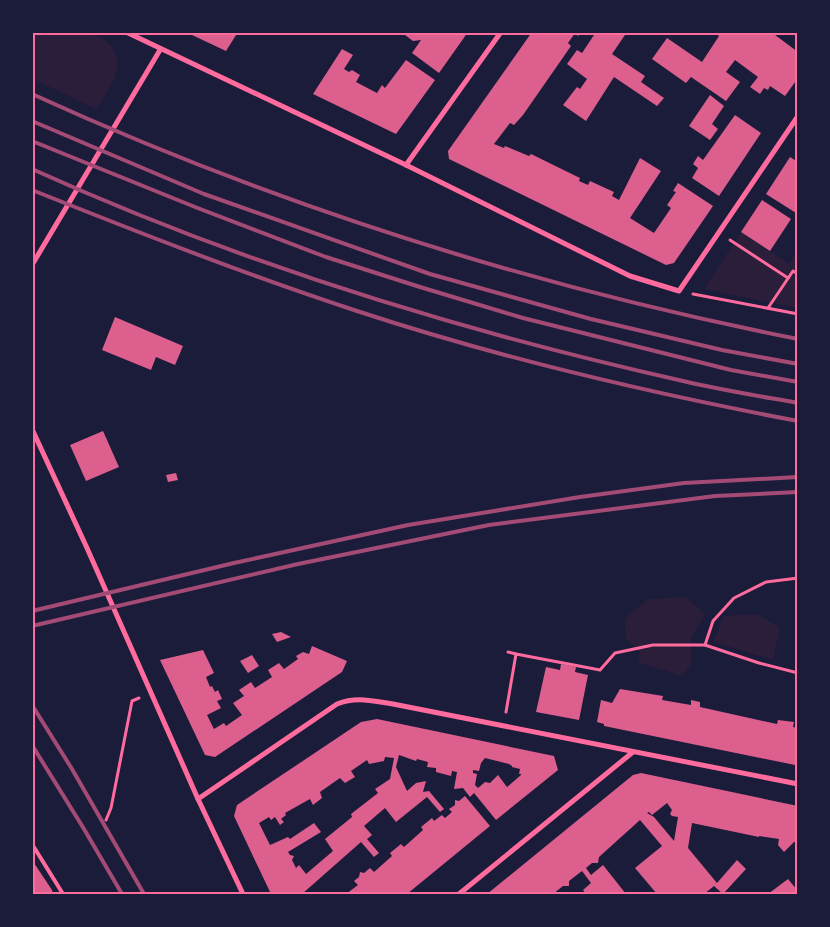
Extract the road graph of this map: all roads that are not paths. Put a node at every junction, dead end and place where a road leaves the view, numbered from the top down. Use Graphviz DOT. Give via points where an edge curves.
graph roads {
  1 [pos="126,32"];
  2 [pos="501,32"];
  3 [pos="160,50"];
  4 [pos="798,116"];
  5 [pos="406,165"];
  6 [pos="32,265"];
  7 [pos="32,430"];
  8 [pos="633,752"];
  9 [pos="798,784"];
  10 [pos="198,799"];
  11 [pos="32,844"];
  12 [pos="63,894"];
  13 [pos="243,894"];
  14 [pos="459,894"];
  1 -- 3 [label="street"];
  2 -- 5 [label="street"];
  3 -- 5 [label="street"];
  3 -- 6 [label="street"];
  4 -- 5 [label="street" via="679,291 630,276"];
  7 -- 10 [label="street"];
  8 -- 9 [label="street"];
  8 -- 10 [label="street" via="393,704 350,699 337,704"];
  8 -- 14 [label="street"];
  10 -- 13 [label="street"];
  11 -- 12 [label="lane"];
}
